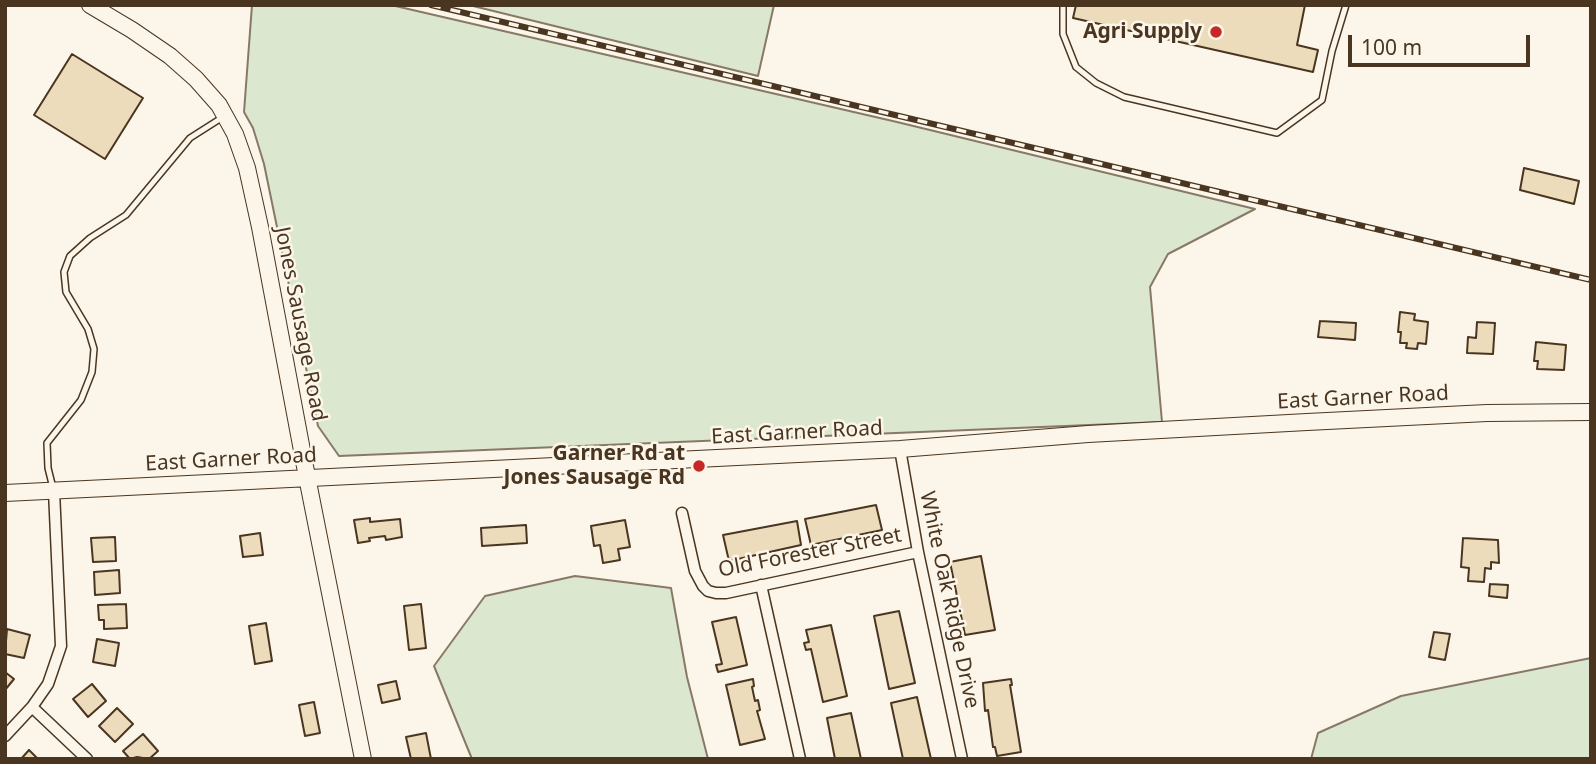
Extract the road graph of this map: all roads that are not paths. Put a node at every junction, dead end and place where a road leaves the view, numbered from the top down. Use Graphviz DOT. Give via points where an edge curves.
graph roads {
  1 [pos="90,5"];
  2 [pos="1063,5"];
  3 [pos="1346,5"];
  4 [pos="225,116"];
  5 [pos="1591,412"];
  6 [pos="900,449"];
  7 [pos="307,477"];
  8 [pos="54,491"];
  9 [pos="5,493"];
  10 [pos="682,513"];
  11 [pos="918,552"];
  12 [pos="761,585"];
  13 [pos="32,707"];
  14 [pos="5,736"];
  15 [pos="87,759"];
  16 [pos="363,759"];
  17 [pos="800,759"];
  18 [pos="962,759"];
  1 -- 4 [label="main road, Jones Sausage Road" via="170,56 196,79"];
  2 -- 3 [label="lane" via="1063,34 1076,67 1096,83 1124,97 1277,133 1322,100"];
  4 -- 7 [label="main road, Jones Sausage Road" via="247,168"];
  4 -- 8 [label="lane" via="190,138 126,215 70,256 64,272 66,292 94,349 92,372 81,400 47,443"];
  5 -- 6 [label="main road, East Garner Road" via="1294,423"];
  6 -- 7 [label="main road, East Garner Road"];
  6 -- 11 [label="street, White Oak Ridge Drive"];
  7 -- 8 [label="main road, East Garner Road"];
  7 -- 16 [label="main road, Jones Sausage Road"];
  8 -- 9 [label="main road, East Garner Road"];
  8 -- 13 [label="street" via="61,646 48,684"];
  10 -- 12 [label="street, Old Forester Street" via="695,570 708,591 726,593"];
  11 -- 12 [label="street, Old Forester Street"];
  11 -- 18 [label="street, White Oak Ridge Drive"];
  12 -- 17 [label="street"];
  13 -- 14 [label="street"];
  13 -- 15 [label="street"];
}
